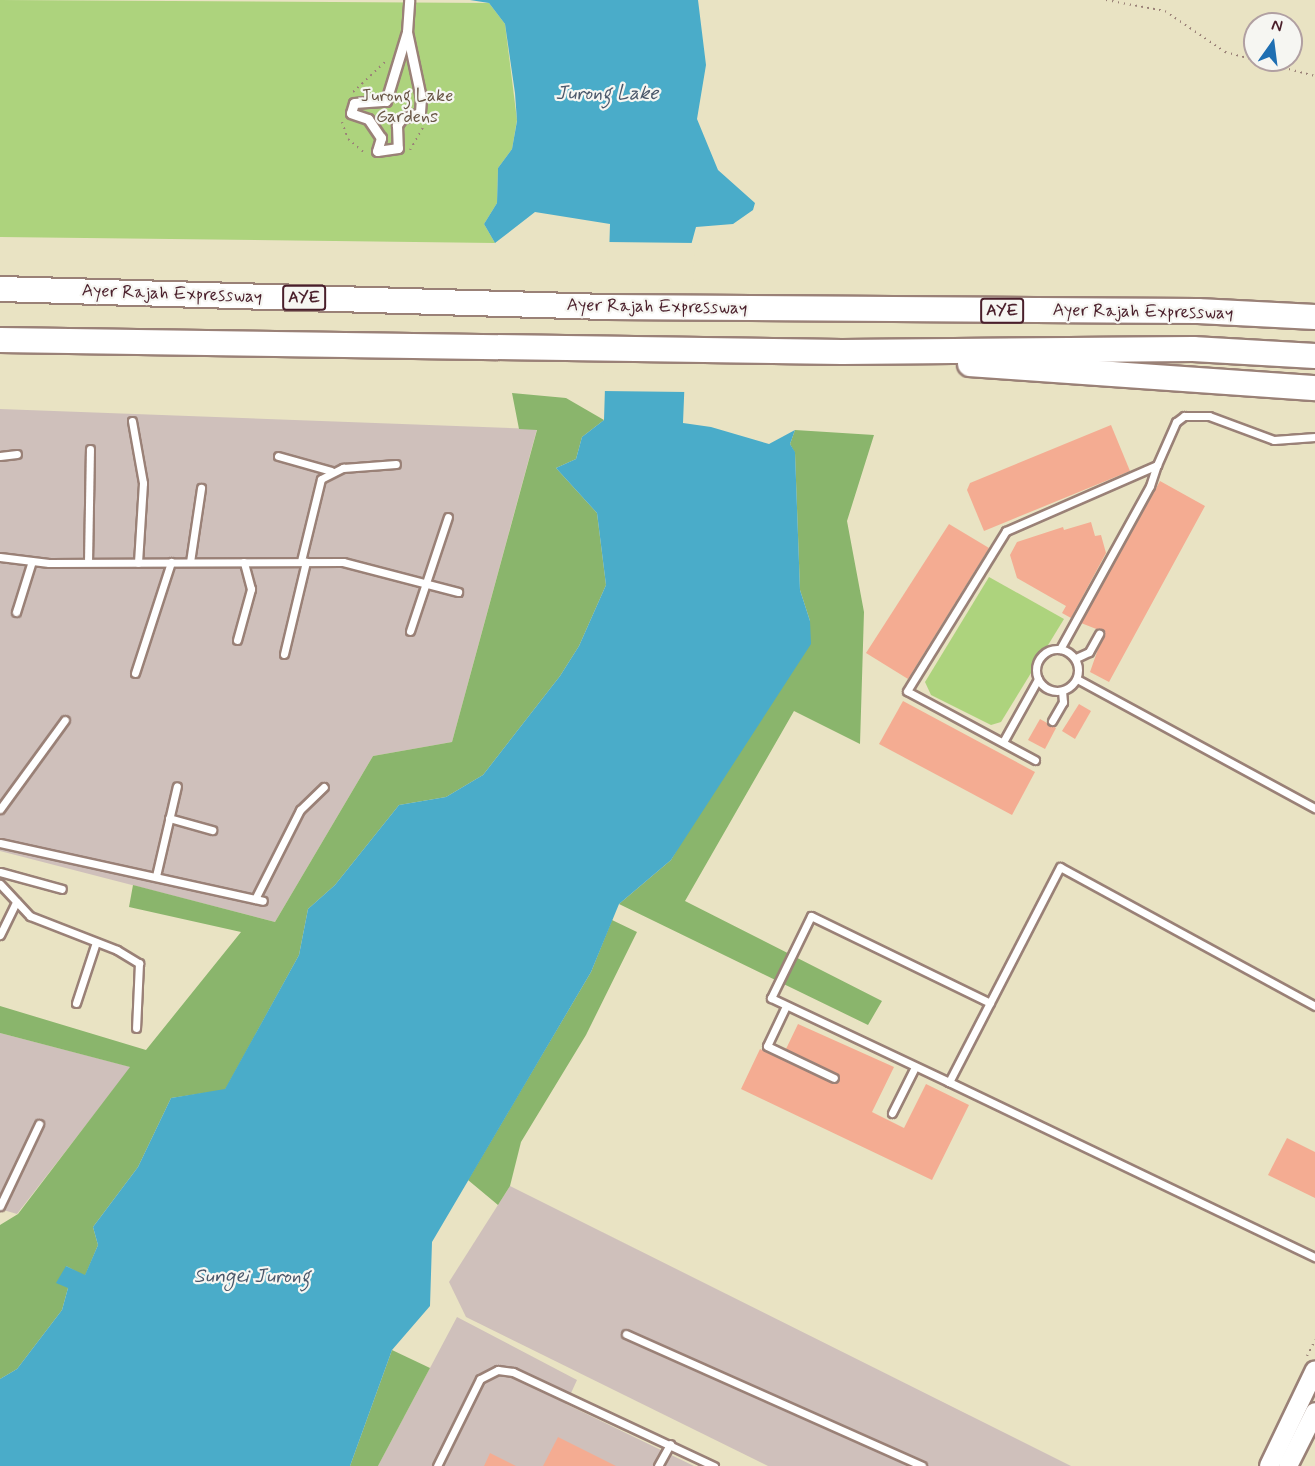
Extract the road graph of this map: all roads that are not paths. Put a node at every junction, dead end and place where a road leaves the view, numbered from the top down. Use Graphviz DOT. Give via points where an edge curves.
graph roads {
  1 [pos="408,0"];
  2 [pos="407,32"];
  3 [pos="0,289"];
  4 [pos="1315,317"];
  5 [pos="0,340"];
  6 [pos="842,352"];
  7 [pos="1315,356"];
  8 [pos="1315,388"];
  9 [pos="132,420"];
  10 [pos="1315,436"];
  11 [pos="90,448"];
  12 [pos="17,454"];
  13 [pos="0,456"];
  14 [pos="278,456"];
  15 [pos="396,464"];
  16 [pos="1157,465"];
  17 [pos="331,471"];
  18 [pos="201,488"];
  19 [pos="448,517"];
  20 [pos="0,557"];
  21 [pos="32,561"];
  22 [pos="88,562"];
  23 [pos="171,562"];
  24 [pos="190,562"];
  25 [pos="244,562"];
  26 [pos="303,562"];
  27 [pos="138,563"];
  28 [pos="426,584"];
  29 [pos="458,592"];
  30 [pos="16,612"];
  31 [pos="410,631"];
  32 [pos="1098,634"];
  33 [pos="237,640"];
  34 [pos="1060,649"];
  35 [pos="284,654"];
  36 [pos="1076,658"];
  37 [pos="135,673"];
  38 [pos="1038,679"];
  39 [pos="1077,679"];
  40 [pos="1062,691"];
  41 [pos="65,720"];
  42 [pos="1052,721"];
  43 [pos="1003,742"];
  44 [pos="1035,760"];
  45 [pos="177,786"];
  46 [pos="324,787"];
  47 [pos="0,808"];
  48 [pos="1315,808"];
  49 [pos="169,818"];
  50 [pos="212,830"];
  51 [pos="0,843"];
  52 [pos="0,872"];
  53 [pos="156,876"];
  54 [pos="0,884"];
  55 [pos="62,889"];
  56 [pos="255,899"];
  57 [pos="263,901"];
  58 [pos="16,902"];
  59 [pos="0,935"];
  60 [pos="96,942"];
  61 [pos="76,1003"];
  62 [pos="990,1003"];
  63 [pos="786,1006"];
  64 [pos="1315,1006"];
  65 [pos="136,1028"];
  66 [pos="915,1067"];
  67 [pos="834,1078"];
  68 [pos="949,1082"];
  69 [pos="892,1113"];
  70 [pos="39,1124"];
  71 [pos="0,1206"];
  72 [pos="1315,1257"];
  73 [pos="626,1334"];
  74 [pos="1315,1370"];
  75 [pos="1315,1412"];
  76 [pos="670,1444"];
  77 [pos="437,1466"];
  78 [pos="658,1466"];
  79 [pos="714,1466"];
  80 [pos="922,1466"];
  81 [pos="1269,1466"];
  82 [pos="1288,1466"];
  1 -- 2 [label="street"];
  2 -- 2 [label="street" via="386,101 354,103 351,113 368,119 381,138 377,151 398,148 397,125 402,118 420,113"];
  3 -- 4 [label="highway, Ayer Rajah Expressway / AYE" via="608,307 1198,311"];
  5 -- 6 [label="highway, Ayer Rajah Expressway / AYE"];
  6 -- 7 [label="highway, Ayer Rajah Expressway / AYE" via="1193,349"];
  6 -- 8 [label="highway" via="1039,371"];
  9 -- 27 [label="lane" via="143,483"];
  10 -- 16 [label="lane" via="1274,440 1197,413 1176,422"];
  11 -- 22 [label="lane"];
  12 -- 13 [label="lane"];
  14 -- 17 [label="lane"];
  15 -- 17 [label="lane"];
  16 -- 34 [label="lane" via="1150,486"];
  16 -- 43 [label="lane" via="1006,531 907,691"];
  17 -- 26 [label="lane" via="321,479"];
  18 -- 24 [label="lane"];
  19 -- 28 [label="lane"];
  20 -- 21 [label="lane"];
  21 -- 22 [label="lane"];
  21 -- 30 [label="lane"];
  22 -- 27 [label="lane"];
  23 -- 24 [label="lane"];
  23 -- 27 [label="lane"];
  23 -- 37 [label="lane"];
  24 -- 25 [label="lane"];
  25 -- 26 [label="lane"];
  25 -- 33 [label="lane" via="251,589"];
  26 -- 28 [label="lane" via="343,562"];
  26 -- 35 [label="lane"];
  28 -- 29 [label="lane"];
  28 -- 31 [label="lane"];
  32 -- 36 [label="lane" via="1089,652"];
  34 -- 36 [label="lane"];
  34 -- 38 [label="lane" via="1040,657"];
  36 -- 39 [label="lane"];
  38 -- 40 [label="lane" via="1046,688"];
  38 -- 43 [label="lane"];
  39 -- 40 [label="lane"];
  39 -- 48 [label="lane"];
  40 -- 42 [label="lane" via="1063,702"];
  41 -- 47 [label="lane"];
  43 -- 44 [label="lane"];
  45 -- 49 [label="lane"];
  46 -- 56 [label="lane" via="300,810"];
  49 -- 50 [label="lane"];
  49 -- 53 [label="lane"];
  51 -- 53 [label="lane"];
  52 -- 55 [label="lane"];
  53 -- 56 [label="lane"];
  54 -- 58 [label="lane"];
  56 -- 57 [label="lane"];
  58 -- 59 [label="lane"];
  58 -- 60 [label="lane" via="30,916"];
  60 -- 61 [label="lane"];
  60 -- 65 [label="lane" via="139,963"];
  62 -- 63 [label="lane" via="811,916 771,998"];
  62 -- 64 [label="lane" via="1060,867"];
  62 -- 68 [label="lane"];
  63 -- 66 [label="lane"];
  63 -- 67 [label="lane" via="766,1047"];
  66 -- 68 [label="lane"];
  66 -- 69 [label="lane"];
  68 -- 72 [label="lane"];
  70 -- 71 [label="lane"];
  73 -- 80 [label="lane"];
  74 -- 81 [label="main road"];
  75 -- 82 [label="main road"];
  76 -- 77 [label="lane" via="513,1372 498,1370 480,1379"];
  76 -- 78 [label="lane"];
  76 -- 79 [label="lane"];
}
